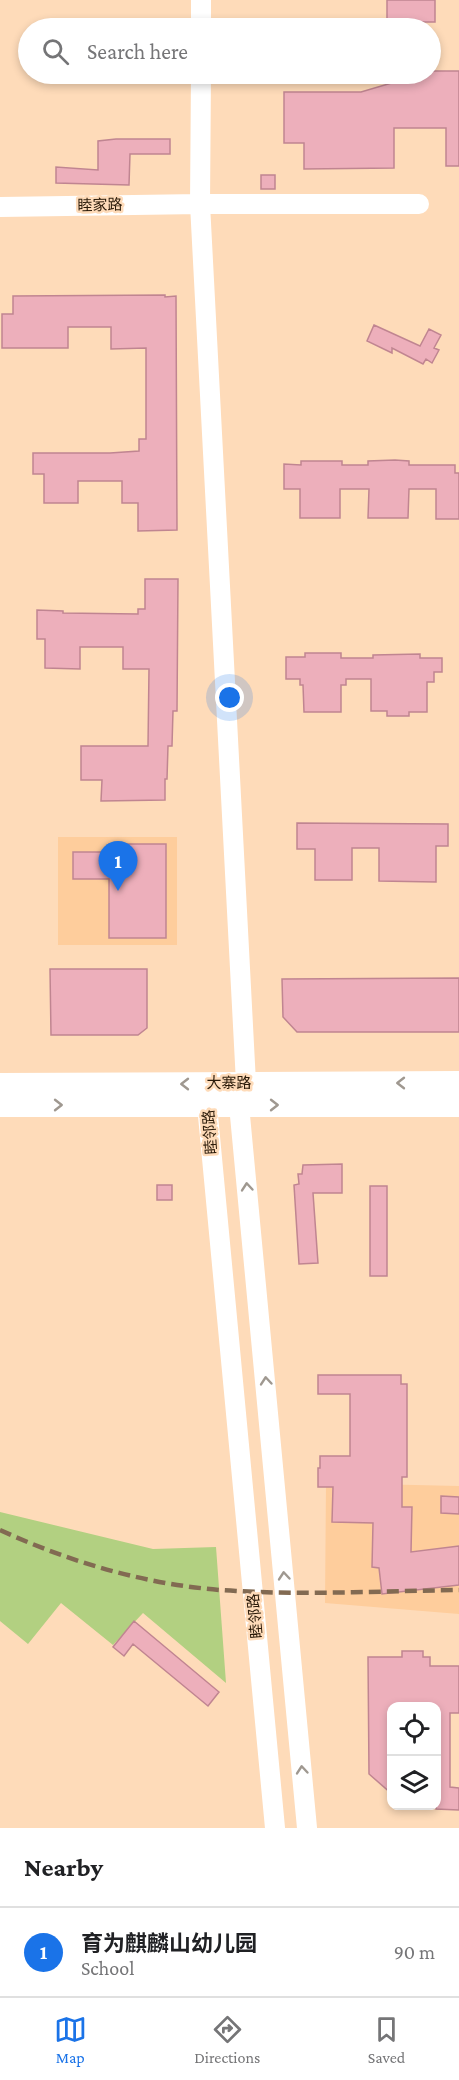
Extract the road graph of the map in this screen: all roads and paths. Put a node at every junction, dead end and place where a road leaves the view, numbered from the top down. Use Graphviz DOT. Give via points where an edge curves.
graph roads {
  1 [pos="201,0"];
  2 [pos="201,18"];
  3 [pos="201,84"];
  4 [pos="200,204"];
  5 [pos="419,204"];
  6 [pos="0,207"];
  7 [pos="220,1083"];
  8 [pos="459,1083"];
  9 [pos="0,1085"];
  10 [pos="242,1094"];
  11 [pos="0,1105"];
  12 [pos="207,1105"];
  13 [pos="459,1105"];
  14 [pos="275,1828"];
  15 [pos="307,1828"];
  1 -- 2 [label="street"];
  3 -- 4 [label="street, 睦邻路"];
  4 -- 5 [label="street, 睦家路"];
  4 -- 6 [label="street, 睦家路"];
  4 -- 10 [label="street, 睦邻路"];
  7 -- 9 [label="main road, 大寨路, one-way"];
  7 -- 10 [label="main road, 大寨路"];
  7 -- 12 [label="street, 睦邻路"];
  8 -- 10 [label="main road, 大寨路, one-way"];
  10 -- 12 [label="main road, 大寨路"];
  10 -- 13 [label="main road, 大寨路, one-way"];
  15 -- 10 [label="street, 睦邻路, one-way"];
  11 -- 12 [label="main road, 大寨路, one-way"];
  12 -- 14 [label="street, 睦邻路"];
}
